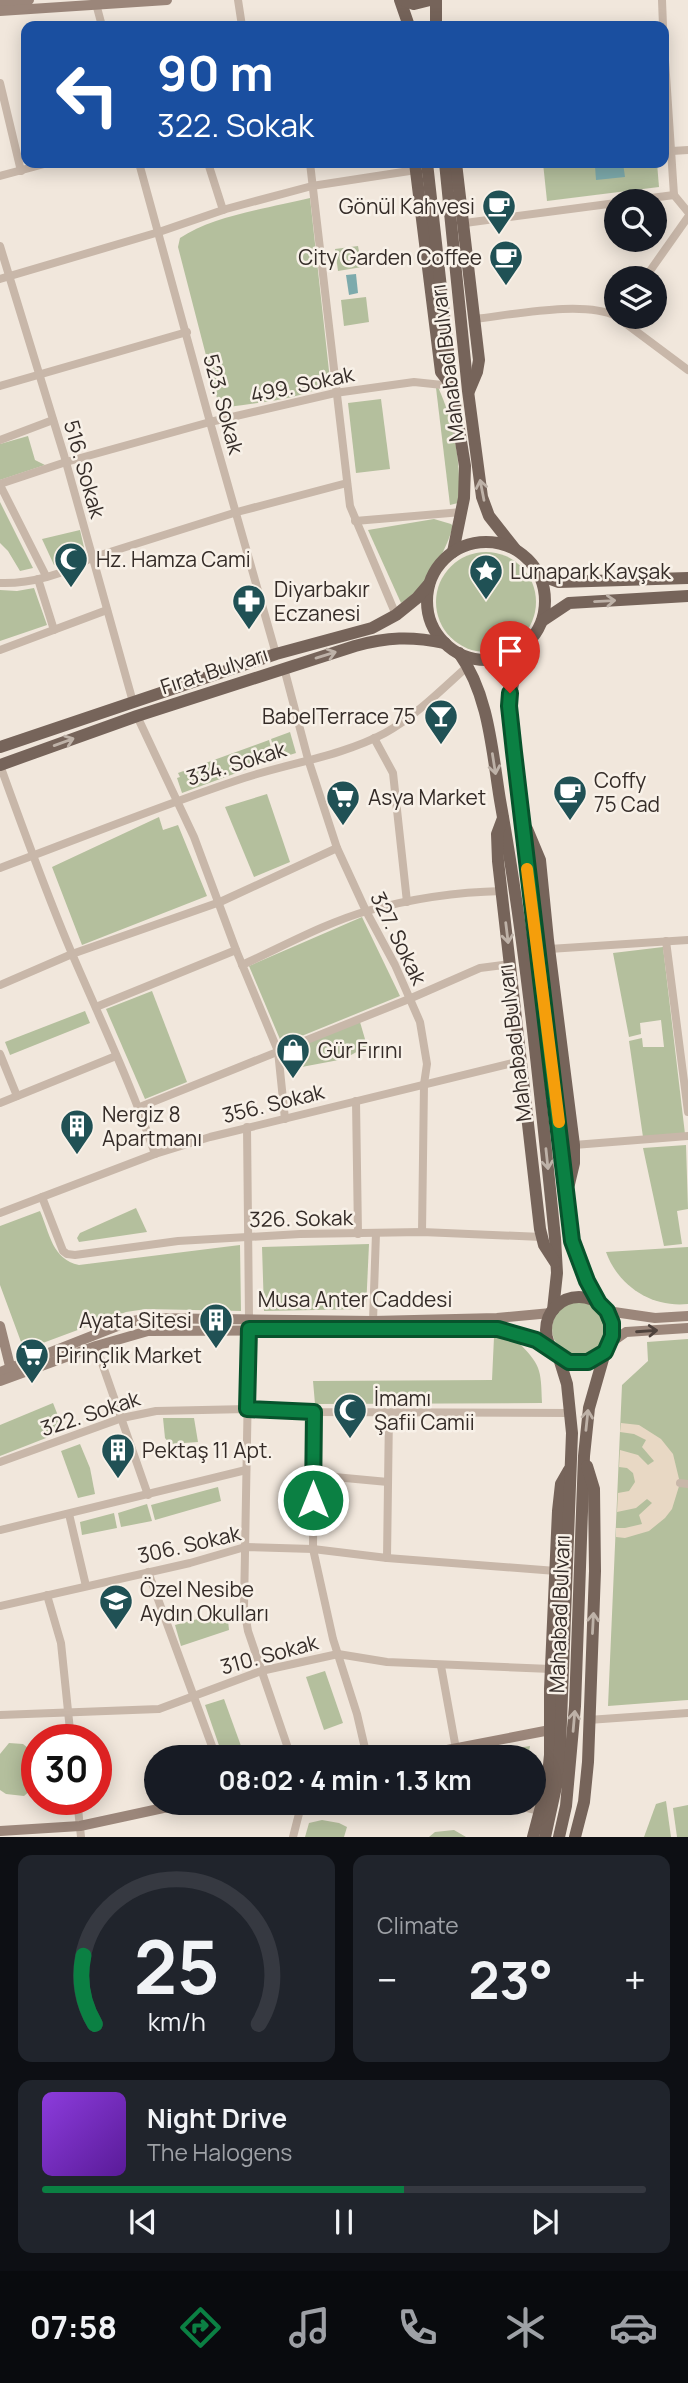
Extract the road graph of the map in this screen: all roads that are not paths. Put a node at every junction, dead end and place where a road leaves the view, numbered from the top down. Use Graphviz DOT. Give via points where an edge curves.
graph roads {
  1 [pos="29,0"];
  2 [pos="167,0"];
  3 [pos="238,0"];
  4 [pos="402,0"];
  5 [pos="430,0"];
  6 [pos="436,0"];
  7 [pos="663,0"];
  8 [pos="0,2"];
  9 [pos="96,2"];
  10 [pos="0,11"];
  11 [pos="101,21"];
  12 [pos="241,21"];
  13 [pos="407,21"];
  14 [pos="436,21"];
  15 [pos="663,21"];
  16 [pos="0,83"];
  17 [pos="669,110"];
  18 [pos="688,150"];
  19 [pos="672,151"];
  20 [pos="31,168"];
  21 [pos="140,168"];
  22 [pos="210,168"];
  23 [pos="310,168"];
  24 [pos="404,168"];
  25 [pos="419,168"];
  26 [pos="446,168"];
  27 [pos="457,168"];
  28 [pos="21,171"];
  29 [pos="0,176"];
  30 [pos="312,186"];
  31 [pos="674,195"];
  32 [pos="667,196"];
  33 [pos="604,205"];
  34 [pos="223,210"];
  35 [pos="688,212"];
  36 [pos="688,217"];
  37 [pos="465,223"];
  38 [pos="159,232"];
  39 [pos="0,246"];
  40 [pos="653,266"];
  41 [pos="4,278"];
  42 [pos="604,311"];
  43 [pos="474,319"];
  44 [pos="633,329"];
  45 [pos="187,332"];
  46 [pos="688,370"];
  47 [pos="39,374"];
  48 [pos="0,386"];
  49 [pos="452,386"];
  50 [pos="468,391"];
  51 [pos="335,393"];
  52 [pos="53,420"];
  53 [pos="210,422"];
  54 [pos="0,440"];
  55 [pos="66,462"];
  56 [pos="347,483"];
  57 [pos="0,484"];
  58 [pos="237,512"];
  59 [pos="462,512"];
  60 [pos="355,521"];
  61 [pos="515,549"];
  62 [pos="453,552"];
  63 [pos="91,558"];
  64 [pos="540,575"];
  65 [pos="42,578"];
  66 [pos="688,578"];
  67 [pos="0,583"];
  68 [pos="429,584"];
  69 [pos="688,596"];
  70 [pos="107,610"];
  71 [pos="396,615"];
  72 [pos="542,621"];
  73 [pos="54,630"];
  74 [pos="373,634"];
  75 [pos="444,643"];
  76 [pos="0,650"];
  77 [pos="519,650"];
  78 [pos="458,653"];
  79 [pos="276,654"];
  80 [pos="468,666"];
  81 [pos="284,667"];
  82 [pos="133,702"];
  83 [pos="137,716"];
  84 [pos="374,738"];
  85 [pos="0,747"];
  86 [pos="308,759"];
  87 [pos="0,765"];
  88 [pos="177,800"];
  89 [pos="521,814"];
  90 [pos="504,818"];
  91 [pos="337,848"];
  92 [pos="33,856"];
  93 [pos="0,868"];
  94 [pos="502,891"];
  95 [pos="220,902"];
  96 [pos="407,902"];
  97 [pos="366,911"];
  98 [pos="688,940"];
  99 [pos="666,941"];
  100 [pos="549,949"];
  101 [pos="236,950"];
  102 [pos="72,954"];
  103 [pos="510,964"];
  104 [pos="242,965"];
  105 [pos="0,985"];
  106 [pos="409,999"];
  107 [pos="96,1007"];
  108 [pos="278,1051"];
  109 [pos="0,1054"];
  110 [pos="684,1054"];
  111 [pos="116,1056"];
  112 [pos="521,1061"];
  113 [pos="424,1084"];
  114 [pos="17,1096"];
  115 [pos="356,1101"];
  116 [pos="0,1103"];
  117 [pos="140,1107"];
  118 [pos="688,1112"];
  119 [pos="285,1119"];
  120 [pos="247,1127"];
  121 [pos="688,1136"];
  122 [pos="574,1145"];
  123 [pos="156,1154"];
  124 [pos="567,1194"];
  125 [pos="42,1197"];
  126 [pos="0,1213"];
  127 [pos="422,1232"];
  128 [pos="376,1233"];
  129 [pos="358,1234"];
  130 [pos="247,1236"];
  131 [pos="542,1237"];
  132 [pos="557,1266"];
  133 [pos="603,1307"];
  134 [pos="552,1311"];
  135 [pos="688,1316"];
  136 [pos="373,1321"];
  137 [pos="249,1324"];
  138 [pos="0,1326"];
  139 [pos="688,1328"];
  140 [pos="96,1346"];
  141 [pos="607,1348"];
  142 [pos="555,1353"];
  143 [pos="8,1372"];
  144 [pos="0,1381"];
  145 [pos="247,1409"];
  146 [pos="314,1412"];
  147 [pos="389,1413"];
  148 [pos="571,1413"];
  149 [pos="122,1418"];
  150 [pos="584,1457"];
  151 [pos="0,1462"];
  152 [pos="571,1466"];
  153 [pos="246,1470"];
  154 [pos="313,1475"];
  155 [pos="388,1482"];
  156 [pos="148,1495"];
  157 [pos="69,1514"];
  158 [pos="0,1519"];
  159 [pos="3,1529"];
  160 [pos="245,1547"];
  161 [pos="313,1549"];
  162 [pos="387,1558"];
  163 [pos="556,1571"];
  164 [pos="148,1572"];
  165 [pos="86,1586"];
  166 [pos="47,1595"];
  167 [pos="0,1606"];
  168 [pos="338,1654"];
  169 [pos="441,1665"];
  170 [pos="551,1669"];
  171 [pos="261,1671"];
  172 [pos="194,1695"];
  173 [pos="69,1712"];
  174 [pos="688,1713"];
  175 [pos="0,1715"];
  176 [pos="589,1720"];
  177 [pos="70,1724"];
  178 [pos="550,1730"];
  179 [pos="212,1745"];
  180 [pos="287,1745"];
  181 [pos="364,1745"];
  182 [pos="455,1745"];
  183 [pos="476,1745"];
  184 [pos="546,1788"];
  185 [pos="144,1815"];
  186 [pos="299,1815"];
  187 [pos="539,1815"];
  188 [pos="0,1832"];
  189 [pos="80,1832"];
  190 [pos="293,1837"];
  191 [pos="533,1837"];
  192 [pos="545,1837"];
  193 [pos="559,1837"];
  194 [pos="575,1837"];
  1 -- 8 [label="main road"];
  2 -- 9 [label="main road"];
  3 -- 12 [label="street"];
  4 -- 5 [label="main road" via="414,4"];
  4 -- 13 [label="main road"];
  6 -- 14 [label="main road"];
  7 -- 15 [label="street"];
  9 -- 10 [label="main road"];
  9 -- 11 [label="street"];
  16 -- 28 [label="street"];
  17 -- 19 [label="street"];
  18 -- 19 [label="street"];
  19 -- 31 [label="street"];
  20 -- 28 [label="street"];
  21 -- 38 [label="street, 523. Sokak"];
  22 -- 34 [label="street"];
  23 -- 30 [label="street"];
  24 -- 30 [label="street"];
  25 -- 49 [label="main road, Mahabad Bulvarı"];
  26 -- 50 [label="main road, Mahabad Bulvarı"];
  27 -- 37 [label="main road"];
  28 -- 29 [label="street"];
  30 -- 34 [label="street"];
  30 -- 51 [label="street"];
  31 -- 32 [label="street"];
  31 -- 35 [label="street"];
  33 -- 37 [label="street"];
  34 -- 38 [label="street"];
  36 -- 40 [label="street"];
  37 -- 43 [label="main road"];
  38 -- 41 [label="street"];
  38 -- 45 [label="street, 523. Sokak"];
  39 -- 41 [label="street, 516. Sokak"];
  41 -- 47 [label="street, 516. Sokak"];
  42 -- 43 [label="street" via="585,308"];
  43 -- 50 [label="main road" via="479,360"];
  44 -- 46 [label="street"];
  45 -- 47 [label="street"];
  45 -- 53 [label="street, 523. Sokak"];
  47 -- 48 [label="street"];
  47 -- 52 [label="street, 516. Sokak"];
  49 -- 51 [label="street, 499. Sokak" via="414,382"];
  49 -- 59 [label="main road, Mahabad Bulvarı" via="465,466"];
  61 -- 50 [label="main road, Mahabad Bulvarı, one-way" via="489,516 482,497"];
  51 -- 53 [label="street, 499. Sokak"];
  51 -- 56 [label="street"];
  52 -- 54 [label="street"];
  52 -- 55 [label="street, 516. Sokak"];
  53 -- 55 [label="street, 499. Sokak"];
  53 -- 58 [label="street, 523. Sokak"];
  55 -- 57 [label="street, 499. Sokak"];
  55 -- 63 [label="street, 516. Sokak"];
  56 -- 58 [label="street"];
  56 -- 60 [label="street"];
  57 -- 65 [label="street"];
  58 -- 63 [label="street"];
  58 -- 79 [label="street, 523. Sokak"];
  59 -- 60 [label="street"];
  59 -- 62 [label="main road, Mahabad Bulvarı"];
  60 -- 71 [label="street"];
  61 -- 62 [label="main road" via="483,542"];
  61 -- 64 [label="main road"];
  62 -- 68 [label="main road"];
  63 -- 65 [label="street"];
  63 -- 70 [label="street, 516. Sokak"];
  64 -- 66 [label="main road" via="559,582"];
  64 -- 72 [label="main road" via="545,590"];
  65 -- 67 [label="street"];
  65 -- 73 [label="street"];
  68 -- 71 [label="main road, Fırat Bulvarı"];
  68 -- 75 [label="main road" via="430,622"];
  72 -- 69 [label="main road, one-way" via="569,603"];
  70 -- 73 [label="street"];
  70 -- 82 [label="street, 516. Sokak"];
  71 -- 74 [label="main road, Fırat Bulvarı"];
  72 -- 77 [label="main road"];
  73 -- 76 [label="street"];
  74 -- 75 [label="main road, Fırat Bulvarı"];
  74 -- 79 [label="main road, Fırat Bulvarı"];
  81 -- 74 [label="main road, Fırat Bulvarı, one-way"];
  75 -- 78 [label="main road"];
  77 -- 78 [label="main road" via="489,660"];
  77 -- 89 [label="main road, Mahabad Bulvarı" via="509,706"];
  78 -- 80 [label="main road, Mahabad Bulvarı"];
  79 -- 82 [label="main road, Fırat Bulvarı"];
  80 -- 84 [label="street, 334. Sokak" via="426,705"];
  80 -- 90 [label="main road, Mahabad Bulvarı, one-way" via="486,715"];
  81 -- 83 [label="main road, Fırat Bulvarı"];
  81 -- 86 [label="street, 327. Sokak"];
  82 -- 85 [label="main road, Fırat Bulvarı"];
  87 -- 83 [label="main road, Fırat Bulvarı, one-way"];
  83 -- 88 [label="street"];
  84 -- 86 [label="street, 334. Sokak"];
  84 -- 96 [label="street" via="393,773"];
  86 -- 88 [label="street, 334. Sokak"];
  86 -- 91 [label="street, 327. Sokak"];
  87 -- 92 [label="street"];
  88 -- 92 [label="street, 334. Sokak"];
  88 -- 95 [label="street"];
  89 -- 100 [label="main road" via="540,860"];
  89 -- 124 [label="main road, Mahabad Bulvarı"];
  90 -- 94 [label="main road" via="497,834"];
  90 -- 132 [label="main road, Mahabad Bulvarı, one-way"];
  91 -- 95 [label="street"];
  91 -- 97 [label="street, 327. Sokak"];
  92 -- 93 [label="street, 334. Sokak"];
  92 -- 102 [label="street"];
  94 -- 96 [label="street"];
  94 -- 103 [label="main road, one-way"];
  95 -- 101 [label="street"];
  95 -- 102 [label="street"];
  96 -- 97 [label="street"];
  97 -- 104 [label="street"];
  97 -- 106 [label="street, 327. Sokak"];
  98 -- 99 [label="street"];
  99 -- 100 [label="street"];
  99 -- 110 [label="street"];
  100 -- 122 [label="main road"];
  101 -- 104 [label="street"];
  101 -- 107 [label="street"];
  102 -- 105 [label="street"];
  102 -- 107 [label="street"];
  103 -- 106 [label="street" via="480,968"];
  103 -- 112 [label="main road"];
  104 -- 108 [label="street"];
  106 -- 108 [label="street"];
  106 -- 113 [label="street, 327. Sokak" via="424,1042"];
  107 -- 111 [label="street"];
  108 -- 117 [label="street"];
  108 -- 119 [label="street"];
  109 -- 114 [label="street"];
  110 -- 118 [label="street"];
  111 -- 114 [label="street"];
  111 -- 117 [label="street"];
  112 -- 113 [label="street, 356. Sokak"];
  112 -- 131 [label="main road"];
  113 -- 115 [label="street, 356. Sokak"];
  113 -- 127 [label="street, 327. Sokak"];
  114 -- 116 [label="street"];
  115 -- 119 [label="street, 356. Sokak"];
  115 -- 129 [label="street"];
  117 -- 123 [label="street"];
  119 -- 120 [label="street, 356. Sokak"];
  120 -- 123 [label="street, 356. Sokak"];
  120 -- 130 [label="street"];
  121 -- 122 [label="street"];
  122 -- 124 [label="main road"];
  123 -- 125 [label="street, 356. Sokak"];
  124 -- 133 [label="main road, Mahabad Bulvarı" via="572,1241"];
  125 -- 126 [label="street, 356. Sokak"];
  125 -- 130 [label="street, 326. Sokak" via="67,1254"];
  127 -- 128 [label="street, 326. Sokak"];
  127 -- 131 [label="street, 326. Sokak"];
  128 -- 129 [label="street, 326. Sokak"];
  128 -- 136 [label="street"];
  129 -- 130 [label="street, 326. Sokak"];
  130 -- 137 [label="street"];
  131 -- 132 [label="main road"];
  132 -- 134 [label="main road, Mahabad Bulvarı"];
  133 -- 134 [label="main road" via="578,1297"];
  133 -- 135 [label="main road" via="655,1318"];
  133 -- 141 [label="main road" via="613,1328"];
  134 -- 136 [label="main road, Musa Anter Caddesi" via="497,1318"];
  134 -- 142 [label="main road" via="546,1334"];
  136 -- 137 [label="main road, Musa Anter Caddesi"];
  137 -- 140 [label="main road, Musa Anter Caddesi" via="148,1331"];
  137 -- 142 [label="main road, Musa Anter Caddesi" via="498,1329 536,1340"];
  137 -- 143 [label="main road, Musa Anter Caddesi" via="148,1318 125,1323"];
  137 -- 145 [label="street"];
  138 -- 143 [label="main road"];
  141 -- 139 [label="main road, one-way" via="626,1332"];
  140 -- 143 [label="main road, Musa Anter Caddesi"];
  140 -- 149 [label="street"];
  141 -- 142 [label="main road" via="597,1358 579,1363"];
  150 -- 141 [label="main road, Mahabad Bulvarı, one-way" via="589,1408"];
  142 -- 148 [label="main road, Mahabad Bulvarı" via="567,1384"];
  143 -- 144 [label="main road, Musa Anter Caddesi"];
  145 -- 146 [label="street, 322. Sokak"];
  145 -- 149 [label="street, 322. Sokak" via="156,1411"];
  145 -- 153 [label="street"];
  146 -- 147 [label="street, 322. Sokak"];
  146 -- 154 [label="street"];
  147 -- 148 [label="street, 322. Sokak"];
  147 -- 155 [label="street"];
  148 -- 152 [label="main road, Mahabad Bulvarı"];
  149 -- 151 [label="street, 322. Sokak"];
  149 -- 156 [label="street"];
  176 -- 150 [label="main road, one-way" via="596,1520 594,1489"];
  193 -- 150 [label="main road, Mahabad Bulvarı, one-way" via="575,1706"];
  152 -- 163 [label="main road" via="561,1484"];
  152 -- 192 [label="main road, Mahabad Bulvarı" via="559,1773"];
  153 -- 156 [label="street"];
  153 -- 160 [label="street"];
  154 -- 155 [label="street"];
  154 -- 161 [label="street"];
  155 -- 162 [label="street"];
  156 -- 157 [label="street"];
  157 -- 159 [label="street"];
  157 -- 165 [label="street"];
  158 -- 159 [label="street"];
  160 -- 161 [label="street, 306. Sokak"];
  160 -- 164 [label="street, 306. Sokak"];
  160 -- 171 [label="street" via="244,1608"];
  161 -- 162 [label="street, 306. Sokak"];
  161 -- 168 [label="street"];
  162 -- 163 [label="street, 306. Sokak"];
  163 -- 170 [label="main road"];
  164 -- 165 [label="street, 306. Sokak"];
  164 -- 172 [label="street"];
  165 -- 166 [label="street, 306. Sokak"];
  166 -- 167 [label="street, 306. Sokak"];
  166 -- 173 [label="street" via="61,1643"];
  168 -- 169 [label="street, 310. Sokak"];
  168 -- 171 [label="street, 310. Sokak"];
  168 -- 181 [label="street"];
  169 -- 170 [label="street, 310. Sokak"];
  169 -- 182 [label="street"];
  170 -- 178 [label="main road"];
  171 -- 172 [label="street, 310. Sokak"];
  171 -- 180 [label="street"];
  172 -- 173 [label="street, 310. Sokak" via="159,1709"];
  172 -- 179 [label="street"];
  173 -- 175 [label="street, 310. Sokak"];
  173 -- 177 [label="street"];
  174 -- 176 [label="street"];
  176 -- 194 [label="main road" via="584,1802"];
  178 -- 183 [label="main road"];
  178 -- 184 [label="main road"];
  185 -- 189 [label="main road"];
  186 -- 190 [label="street"];
  187 -- 191 [label="main road"];
  188 -- 189 [label="main road"];
}
